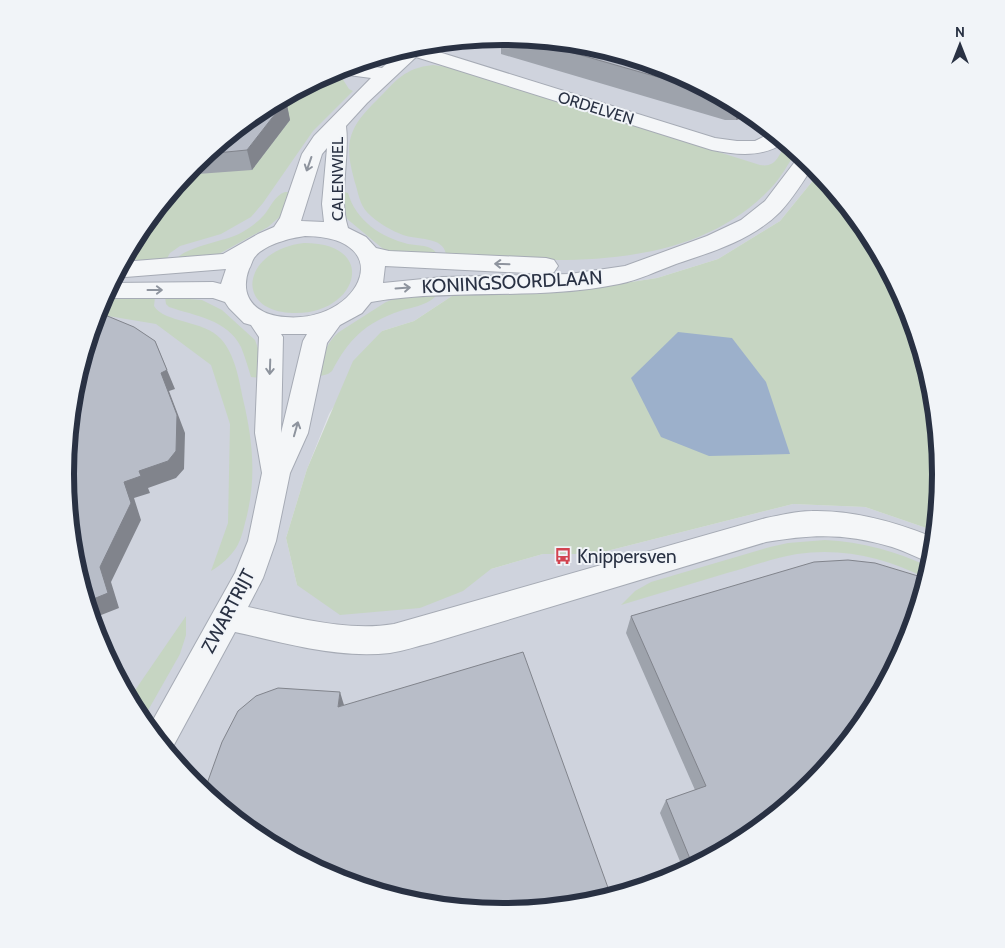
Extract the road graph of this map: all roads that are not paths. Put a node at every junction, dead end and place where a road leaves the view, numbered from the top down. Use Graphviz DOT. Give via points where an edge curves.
graph roads {
  1 [pos="432,51"];
  2 [pos="406,56"];
  3 [pos="358,70"];
  4 [pos="386,74"];
  5 [pos="336,125"];
  6 [pos="773,141"];
  7 [pos="802,167"];
  8 [pos="282,232"];
  9 [pos="338,232"];
  10 [pos="369,254"];
  11 [pos="243,256"];
  12 [pos="656,262"];
  13 [pos="125,270"];
  14 [pos="115,290"];
  15 [pos="367,294"];
  16 [pos="234,296"];
  17 [pos="332,320"];
  18 [pos="262,321"];
  19 [pos="276,473"];
  20 [pos="925,547"];
  21 [pos="226,616"];
  22 [pos="162,736"];
  1 -- 6 [label="street, ORDELVEN" via="712,144 736,148"];
  2 -- 4 [label="street, CALENWIEL"];
  3 -- 4 [label="street"];
  4 -- 5 [label="street, CALENWIEL"];
  5 -- 8 [label="street, CALENWIEL, one-way" via="312,154 291,220"];
  5 -- 9 [label="street, CALENWIEL" via="334,220"];
  7 -- 12 [label="street, KONINGSOORDLAAN" via="760,218 692,252"];
  8 -- 9 [label="street" via="321,229"];
  8 -- 11 [label="street" via="254,246"];
  9 -- 10 [label="street" via="356,241"];
  12 -- 10 [label="street, KONINGSOORDLAAN, one-way" via="560,266 389,260"];
  10 -- 15 [label="street" via="373,280"];
  11 -- 13 [label="street" via="222,262"];
  11 -- 16 [label="street" via="235,268"];
  15 -- 12 [label="street, KONINGSOORDLAAN, one-way" via="440,285 570,282 633,273"];
  14 -- 16 [label="street, one-way" via="214,290"];
  15 -- 17 [label="street" via="358,304"];
  16 -- 18 [label="street" via="249,315"];
  17 -- 18 [label="street" via="308,326 283,326"];
  19 -- 17 [label="street, ZWARTRIJT, one-way" via="295,433 315,341"];
  18 -- 19 [label="street, ZWARTRIJT, one-way" via="271,338 268,433"];
  19 -- 21 [label="street, ZWARTRIJT" via="262,541 248,578"];
  20 -- 21 [label="street" via="873,528 820,522 766,530 390,639 351,640"];
  21 -- 22 [label="street, ZWARTRIJT"];
}
